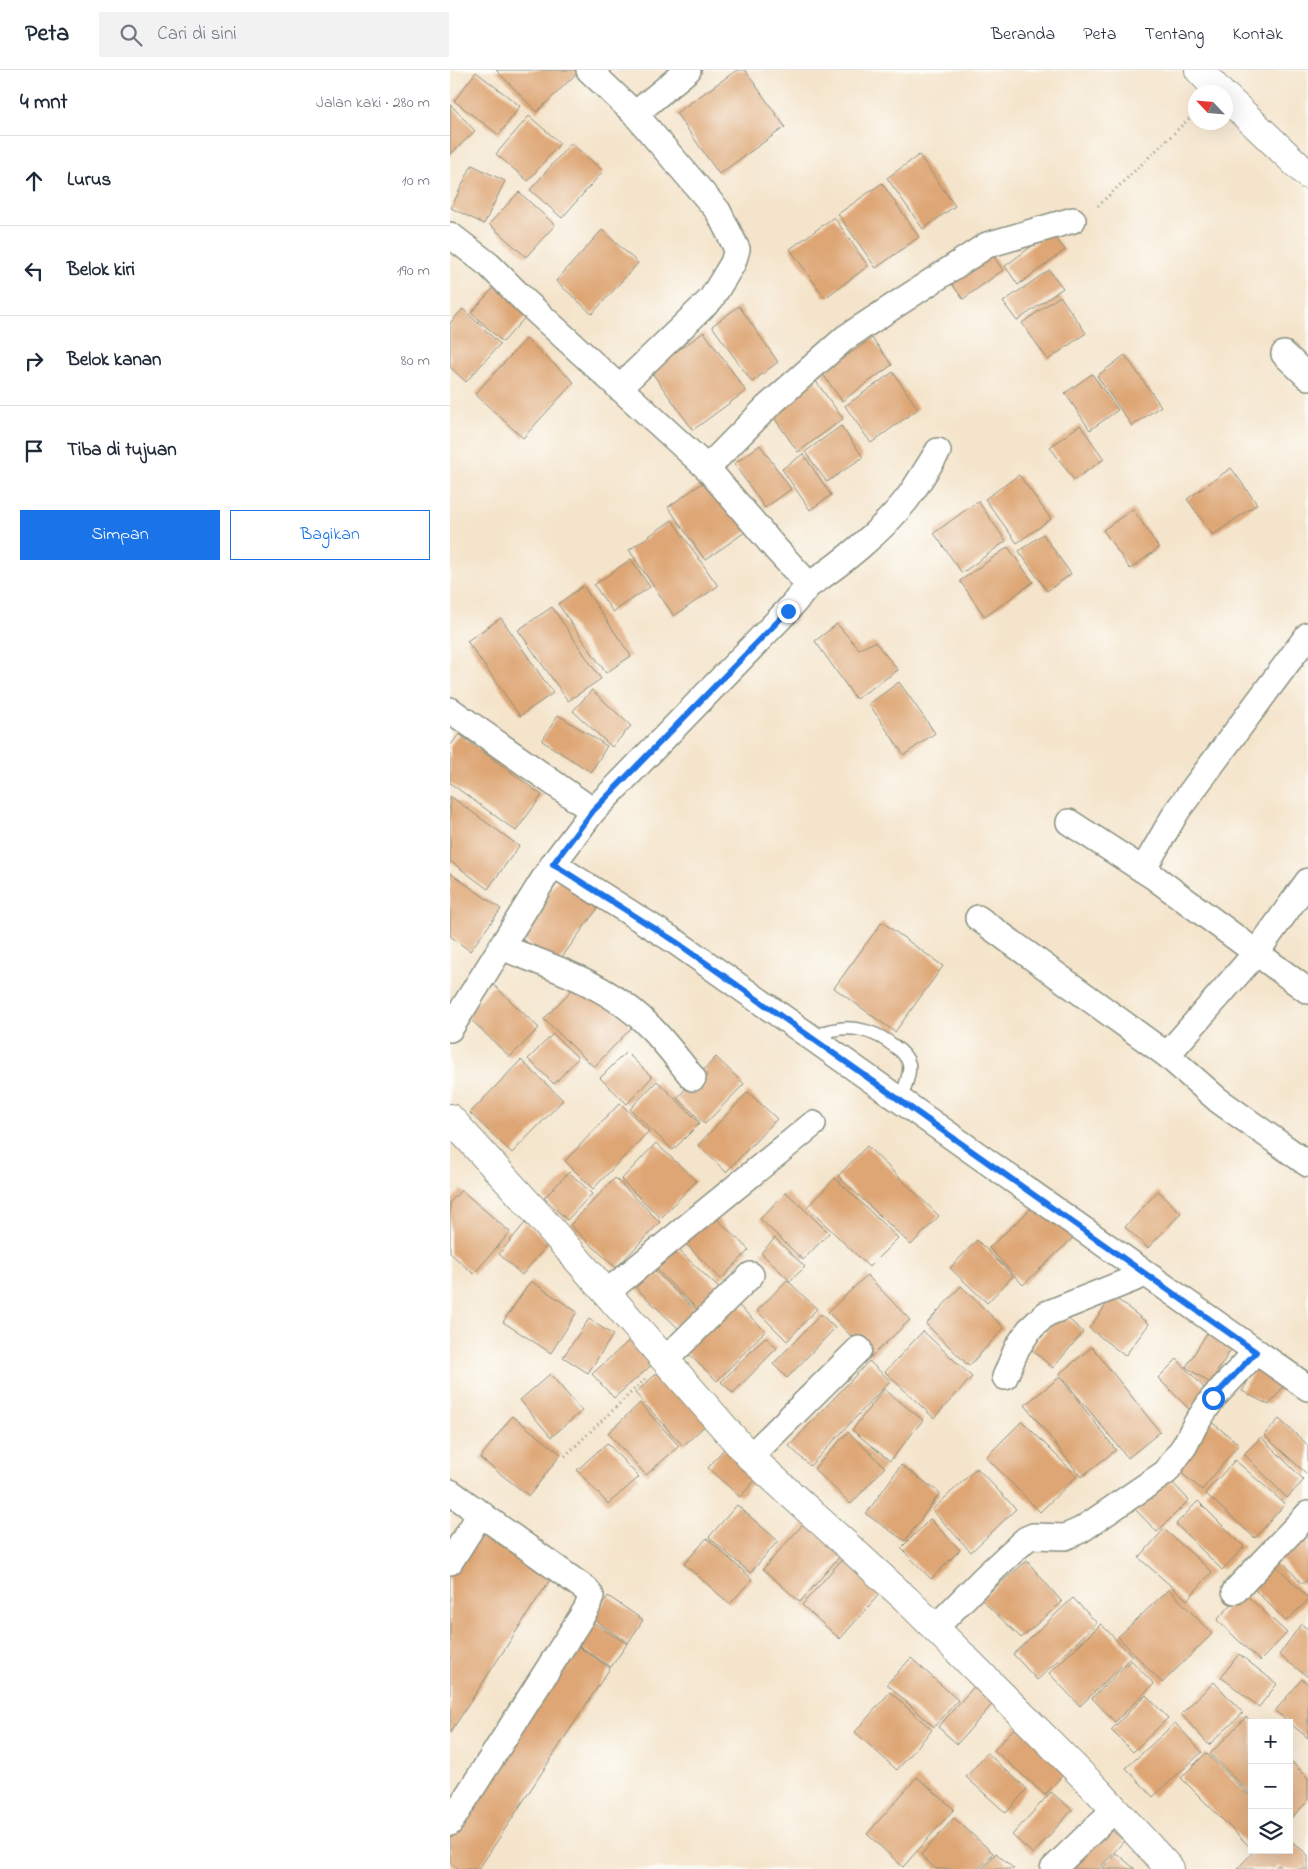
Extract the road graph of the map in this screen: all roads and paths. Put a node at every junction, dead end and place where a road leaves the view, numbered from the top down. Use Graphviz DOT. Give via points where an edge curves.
graph roads {
  1 [pos="589,70"];
  2 [pos="688,70"];
  3 [pos="1199,70"];
  4 [pos="1213,85"];
  5 [pos="1233,104"];
  6 [pos="635,114"];
  7 [pos="1188,120"];
  8 [pos="1308,176"];
  9 [pos="1073,220"];
  10 [pos="450,235"];
  11 [pos="1284,354"];
  12 [pos="1308,377"];
  13 [pos="619,388"];
  14 [pos="938,451"];
  15 [pos="707,468"];
  16 [pos="809,586"];
  17 [pos="1308,635"];
  18 [pos="450,710"];
  19 [pos="593,811"];
  20 [pos="1069,822"];
  21 [pos="553,864"];
  22 [pos="1143,870"];
  23 [pos="1308,881"];
  24 [pos="978,918"];
  25 [pos="501,947"];
  26 [pos="1256,953"];
  27 [pos="1308,991"];
  28 [pos="450,1029"];
  29 [pos="812,1039"];
  30 [pos="1167,1055"];
  31 [pos="693,1078"];
  32 [pos="900,1101"];
  33 [pos="450,1118"];
  34 [pos="813,1124"];
  35 [pos="1308,1164"];
  36 [pos="1146,1274"];
  37 [pos="752,1276"];
  38 [pos="606,1293"];
  39 [pos="859,1349"];
  40 [pos="1256,1352"];
  41 [pos="665,1360"];
  42 [pos="1005,1377"];
  43 [pos="1308,1388"];
  44 [pos="565,1456"];
  45 [pos="750,1457"];
  46 [pos="450,1492"];
  47 [pos="481,1513"];
  48 [pos="1308,1514"];
  49 [pos="450,1562"];
  50 [pos="1235,1591"];
  51 [pos="935,1628"];
  52 [pos="1115,1809"];
  53 [pos="450,1823"];
  54 [pos="1053,1869"];
  55 [pos="1170,1869"];
  1 -- 6 [label="street"];
  2 -- 6 [label="street"];
  3 -- 4 [label="street"];
  5 -- 8 [label="street"];
  6 -- 13 [label="street" via="718,211 737,249 733,263 711,299"];
  7 -- 9 [label="path" via="1101,205"];
  9 -- 15 [label="street" via="987,245 845,338 767,407"];
  10 -- 13 [label="street" via="489,265"];
  11 -- 12 [label="street"];
  13 -- 15 [label="street"];
  14 -- 16 [label="street" via="907,500 892,516"];
  15 -- 16 [label="street"];
  16 -- 19 [label="street"];
  17 -- 22 [label="street" via="1177,811"];
  18 -- 19 [label="street"];
  19 -- 21 [label="street"];
  20 -- 22 [label="street"];
  21 -- 25 [label="street"];
  21 -- 29 [label="street" via="676,942"];
  22 -- 26 [label="street"];
  23 -- 26 [label="street"];
  24 -- 30 [label="street"];
  25 -- 28 [label="street"];
  25 -- 31 [label="street" via="577,976 625,1004 652,1028"];
  26 -- 27 [label="street"];
  26 -- 30 [label="street"];
  29 -- 32 [label="street"];
  29 -- 32 [label="lane" via="833,1030 851,1028 870,1031 888,1041 902,1052 909,1064"];
  30 -- 35 [label="street" via="1218,1100"];
  32 -- 36 [label="street"];
  33 -- 38 [label="street"];
  34 -- 38 [label="street"];
  36 -- 40 [label="street"];
  36 -- 42 [label="street" via="1046,1314 1021,1342"];
  37 -- 41 [label="street"];
  38 -- 41 [label="street"];
  39 -- 45 [label="street"];
  40 -- 43 [label="street"];
  40 -- 51 [label="street" via="1213,1398 1166,1472 1081,1530 1065,1537 1033,1536 1026,1539"];
  41 -- 44 [label="path"];
  41 -- 45 [label="street"];
  45 -- 51 [label="street"];
  46 -- 47 [label="street"];
  47 -- 49 [label="street"];
  47 -- 53 [label="street" via="591,1596 588,1608"];
  48 -- 50 [label="street"];
  51 -- 52 [label="street"];
  52 -- 54 [label="street"];
  52 -- 55 [label="street"];
}
